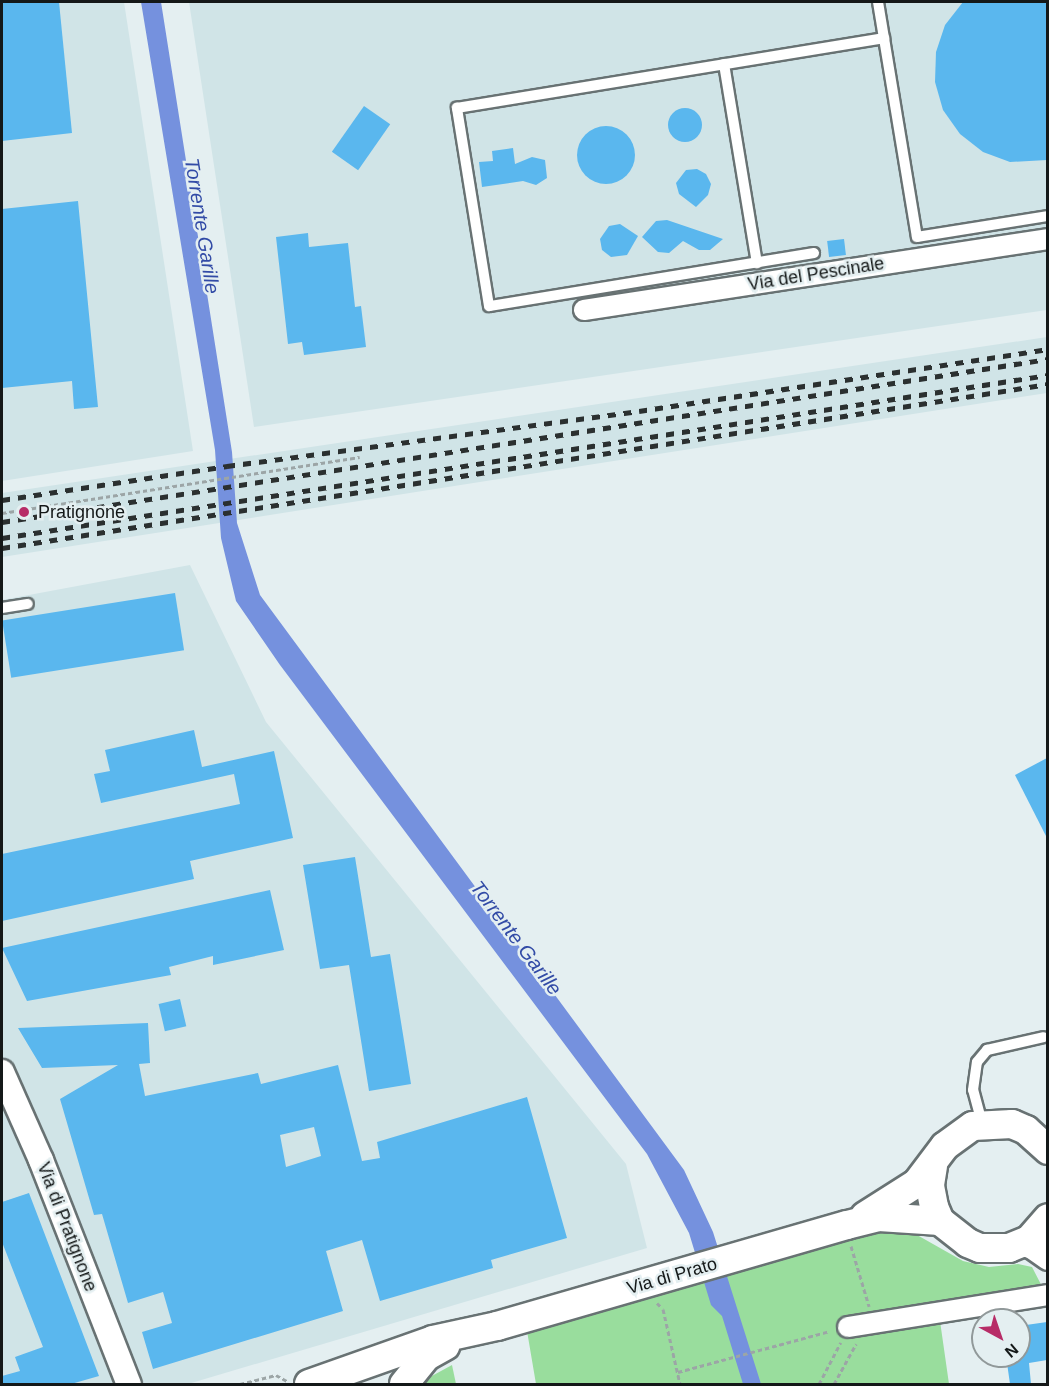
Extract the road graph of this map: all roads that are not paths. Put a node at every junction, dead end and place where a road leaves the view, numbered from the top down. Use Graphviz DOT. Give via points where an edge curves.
graph roads {
  1 [pos="878,2"];
  2 [pos="884,38"];
  3 [pos="724,64"];
  4 [pos="1047,216"];
  5 [pos="1047,239"];
  6 [pos="814,253"];
  7 [pos="757,263"];
  8 [pos="584,310"];
  9 [pos="28,604"];
  10 [pos="2,609"];
  11 [pos="1044,1037"];
  12 [pos="2,1071"];
  13 [pos="982,1124"];
  14 [pos="1044,1142"];
  15 [pos="933,1166"];
  16 [pos="1047,1218"];
  17 [pos="940,1221"];
  18 [pos="849,1235"];
  19 [pos="1020,1244"];
  20 [pos="1047,1258"];
  21 [pos="1047,1295"];
  22 [pos="863,1324"];
  23 [pos="497,1326"];
  24 [pos="129,1384"];
  25 [pos="312,1384"];
  26 [pos="348,1384"];
  27 [pos="404,1384"];
  1 -- 2 [label="lane"];
  2 -- 3 [label="lane"];
  2 -- 4 [label="lane" via="917,237"];
  3 -- 7 [label="lane"];
  3 -- 7 [label="lane" via="457,108 489,306"];
  5 -- 8 [label="street, Via del Pescinale"];
  6 -- 7 [label="lane"];
  9 -- 10 [label="lane"];
  11 -- 13 [label="lane" via="987,1050 977,1062 972,1090"];
  12 -- 24 [label="street, Via di Pratignone"];
  13 -- 14 [label="main road, Via di Prato" via="1012,1124"];
  13 -- 15 [label="main road, Via di Prato" via="954,1137"];
  15 -- 17 [label="main road" via="931,1196"];
  15 -- 18 [label="main road, Via di Prato" via="904,1194"];
  16 -- 19 [label="main road" via="1037,1232"];
  17 -- 18 [label="main road, Via di Prato" via="879,1217"];
  17 -- 19 [label="main road" via="953,1234 980,1248"];
  18 -- 23 [label="main road, Via di Prato" via="766,1248 647,1293"];
  19 -- 20 [label="street" via="1031,1246"];
  21 -- 22 [label="street"];
  23 -- 25 [label="main road, Via di Prato" via="433,1340"];
  23 -- 27 [label="main road, Via di Prato" via="427,1356"];
  25 -- 26 [label="main road, Via di Prato"];
}
